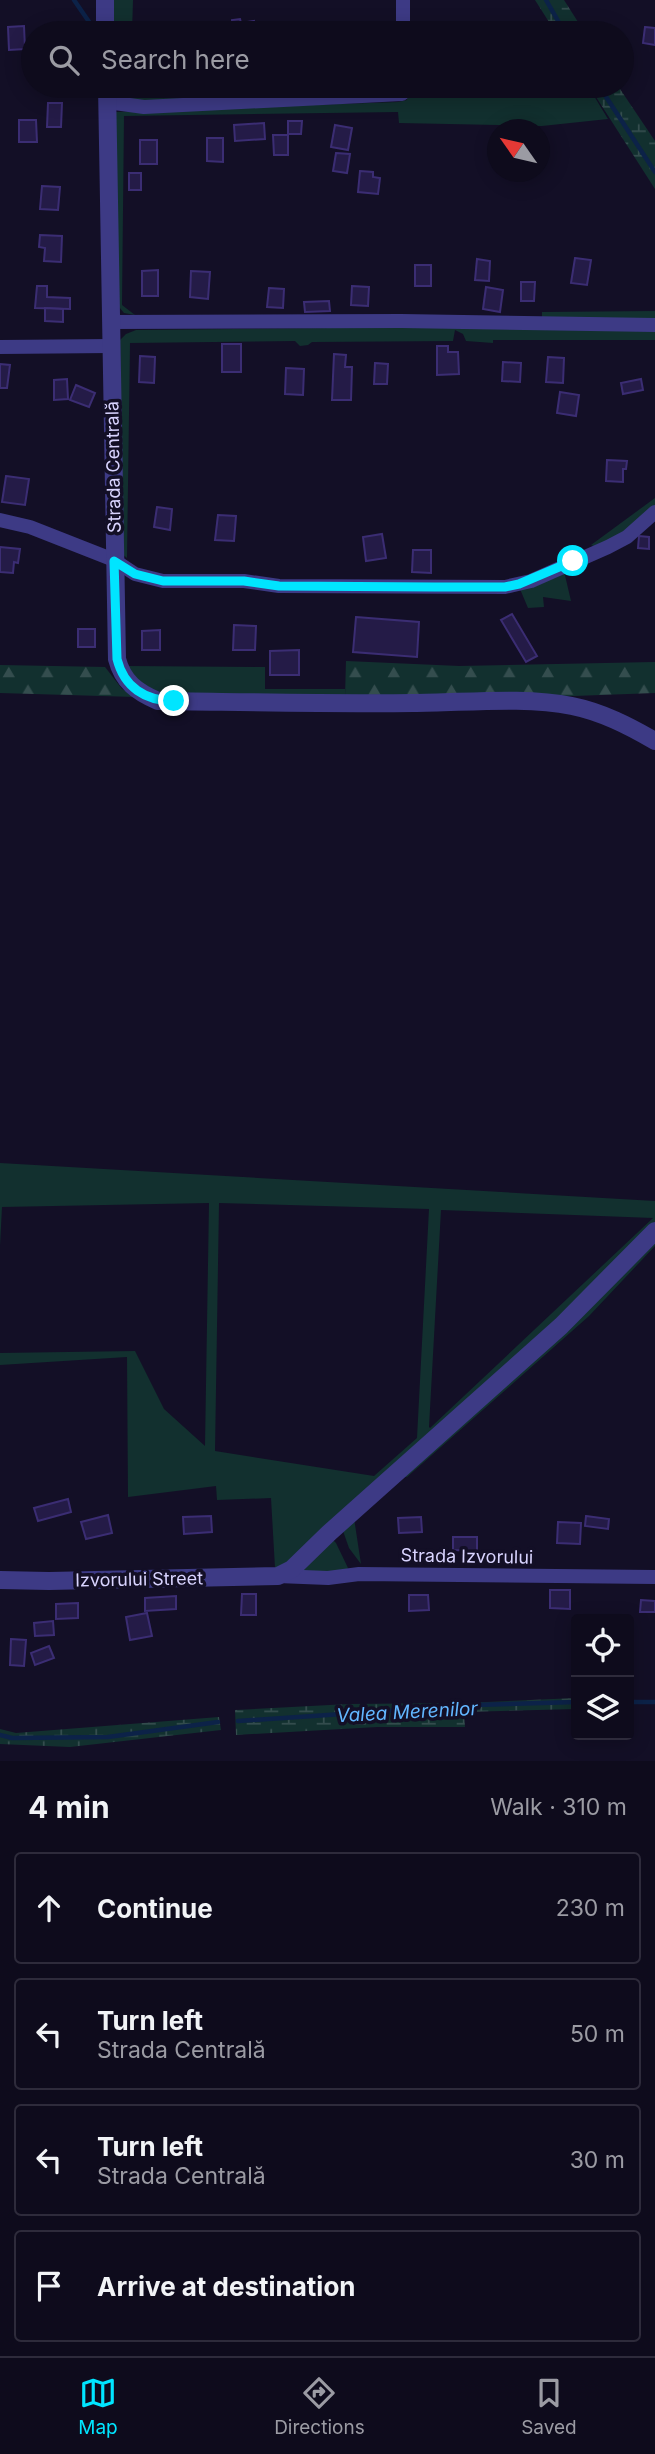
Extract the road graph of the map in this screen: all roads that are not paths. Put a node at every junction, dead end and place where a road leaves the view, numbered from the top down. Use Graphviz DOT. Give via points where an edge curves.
graph roads {
  1 [pos="105,0"];
  2 [pos="403,0"];
  3 [pos="105,21"];
  4 [pos="403,21"];
  5 [pos="107,98"];
  6 [pos="118,98"];
  7 [pos="323,98"];
  8 [pos="110,322"];
  9 [pos="655,325"];
  10 [pos="0,346"];
  11 [pos="111,346"];
  12 [pos="655,512"];
  13 [pos="0,520"];
  14 [pos="114,561"];
  15 [pos="655,741"];
  16 [pos="655,1231"];
  17 [pos="278,1576"];
  18 [pos="655,1577"];
  19 [pos="0,1580"];
  1 -- 3 [label="street"];
  2 -- 4 [label="street"];
  5 -- 8 [label="street, Strada Centrală"];
  6 -- 7 [label="street" via="144,107"];
  8 -- 9 [label="street"];
  8 -- 11 [label="street, Strada Centrală"];
  10 -- 11 [label="street"];
  11 -- 14 [label="street, Strada Centrală"];
  12 -- 14 [label="street" via="608,547 531,581 505,587 163,581 135,574"];
  13 -- 14 [label="street" via="30,527"];
  14 -- 15 [label="street, Strada Centrală" via="120,671 141,694 158,701 537,702 596,712"];
  16 -- 17 [label="street" via="561,1326 292,1569"];
  17 -- 18 [label="street, Strada Izvorului"];
  17 -- 19 [label="street, Izvorului Street"];
}
